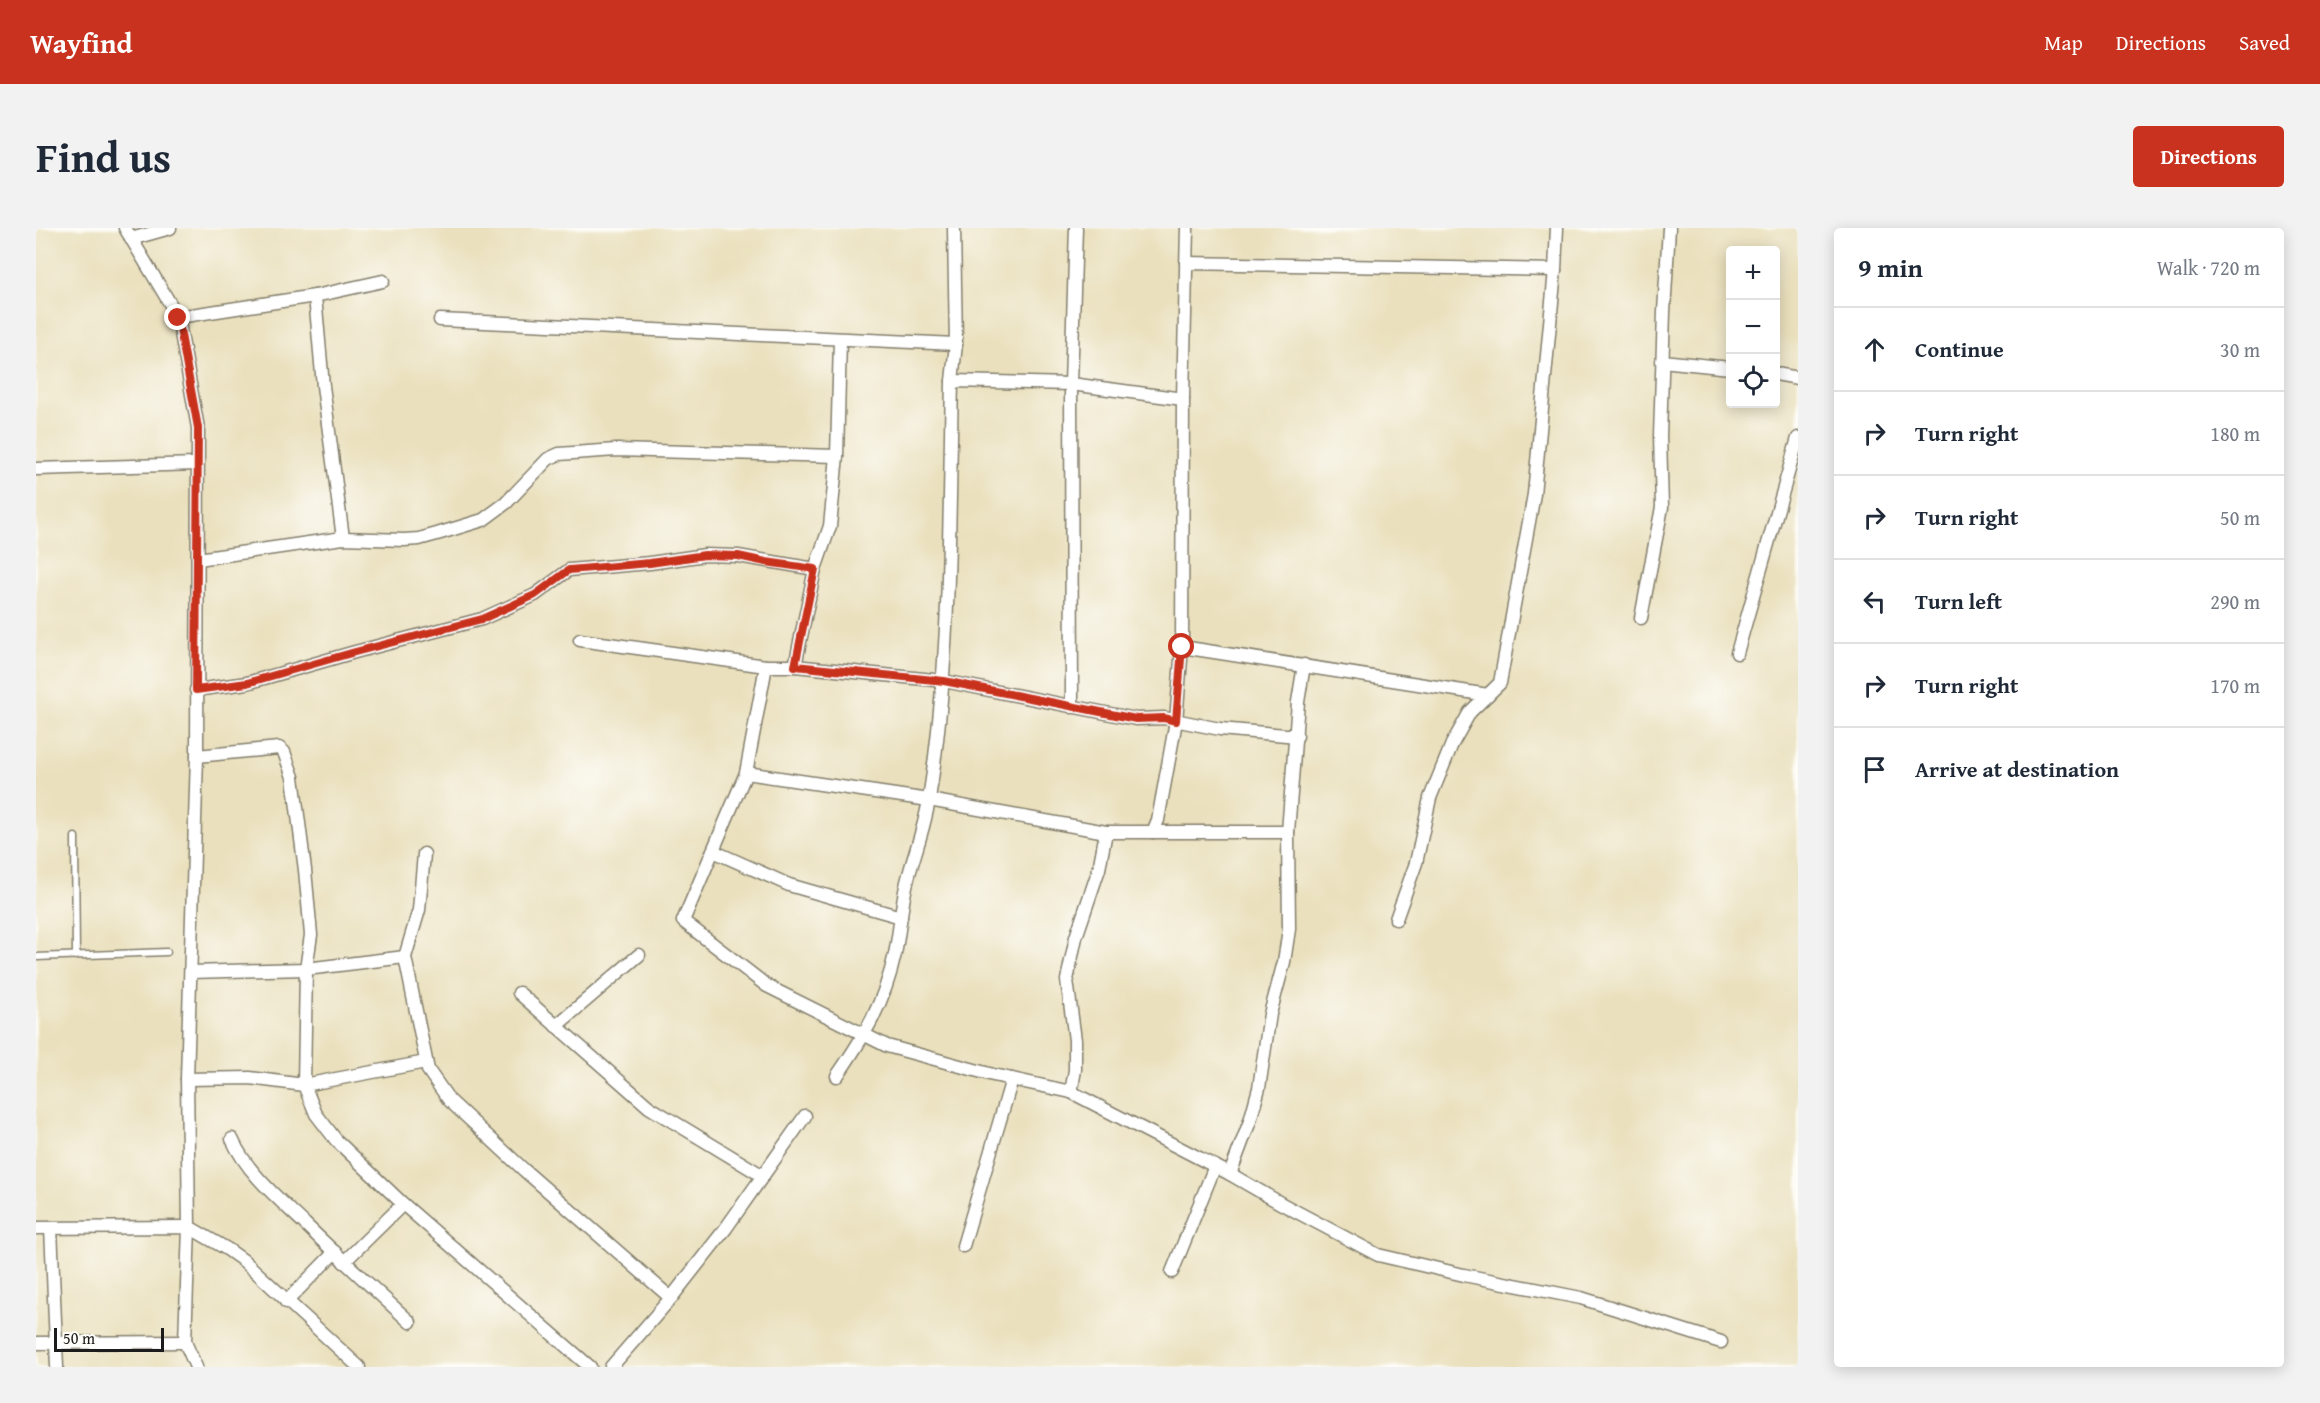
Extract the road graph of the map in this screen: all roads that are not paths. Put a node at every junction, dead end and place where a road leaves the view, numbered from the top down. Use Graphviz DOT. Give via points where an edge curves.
graph roads {
  1 [pos="170,228"];
  2 [pos="954,228"];
  3 [pos="1076,228"];
  4 [pos="1187,228"];
  5 [pos="1557,228"];
  6 [pos="1669,228"];
  7 [pos="128,234"];
  8 [pos="1186,263"];
  9 [pos="1555,270"];
  10 [pos="383,281"];
  11 [pos="315,296"];
  12 [pos="178,318"];
  13 [pos="440,320"];
  14 [pos="840,340"];
  15 [pos="956,344"];
  16 [pos="1662,361"];
  17 [pos="1726,367"];
  18 [pos="1780,375"];
  19 [pos="1798,378"];
  20 [pos="952,381"];
  21 [pos="1071,384"];
  22 [pos="1183,399"];
  23 [pos="1798,438"];
  24 [pos="837,456"];
  25 [pos="196,464"];
  26 [pos="36,469"];
  27 [pos="343,538"];
  28 [pos="198,559"];
  29 [pos="815,569"];
  30 [pos="1641,618"];
  31 [pos="580,640"];
  32 [pos="1182,647"];
  33 [pos="1737,653"];
  34 [pos="1304,665"];
  35 [pos="766,666"];
  36 [pos="795,666"];
  37 [pos="944,681"];
  38 [pos="196,690"];
  39 [pos="1488,695"];
  40 [pos="1072,707"];
  41 [pos="1176,721"];
  42 [pos="1297,736"];
  43 [pos="196,756"];
  44 [pos="746,773"];
  45 [pos="929,800"];
  46 [pos="1106,832"];
  47 [pos="1153,832"];
  48 [pos="1288,832"];
  49 [pos="75,837"];
  50 [pos="713,851"];
  51 [pos="423,854"];
  52 [pos="901,916"];
  53 [pos="1396,919"];
  54 [pos="167,952"];
  55 [pos="639,955"];
  56 [pos="76,956"];
  57 [pos="36,957"];
  58 [pos="405,957"];
  59 [pos="306,969"];
  60 [pos="190,972"];
  61 [pos="519,993"];
  62 [pos="556,1026"];
  63 [pos="866,1034"];
  64 [pos="426,1062"];
  65 [pos="837,1076"];
  66 [pos="1012,1078"];
  67 [pos="187,1079"];
  68 [pos="304,1085"];
  69 [pos="1071,1092"];
  70 [pos="805,1116"];
  71 [pos="232,1138"];
  72 [pos="1215,1166"];
  73 [pos="1230,1174"];
  74 [pos="763,1176"];
  75 [pos="403,1204"];
  76 [pos="189,1227"];
  77 [pos="36,1228"];
  78 [pos="51,1228"];
  79 [pos="963,1246"];
  80 [pos="334,1252"];
  81 [pos="344,1262"];
  82 [pos="1172,1272"];
  83 [pos="671,1298"];
  84 [pos="286,1302"];
  85 [pos="410,1322"];
  86 [pos="56,1342"];
  87 [pos="184,1342"];
  88 [pos="1721,1342"];
  89 [pos="36,1343"];
  90 [pos="57,1367"];
  91 [pos="196,1367"];
  92 [pos="359,1367"];
  93 [pos="590,1367"];
  94 [pos="611,1367"];
  1 -- 7 [label="street"];
  2 -- 15 [label="street"];
  3 -- 21 [label="street"];
  4 -- 8 [label="street"];
  5 -- 9 [label="street"];
  6 -- 16 [label="street"];
  7 -- 12 [label="street"];
  8 -- 9 [label="street"];
  8 -- 22 [label="street"];
  9 -- 39 [label="street" via="1534,494 1500,683"];
  10 -- 11 [label="street"];
  11 -- 12 [label="street"];
  11 -- 27 [label="street"];
  12 -- 25 [label="street" via="198,428"];
  13 -- 14 [label="street"];
  14 -- 15 [label="street"];
  14 -- 24 [label="street"];
  15 -- 20 [label="street"];
  16 -- 17 [label="street"];
  16 -- 30 [label="street" via="1662,507"];
  18 -- 19 [label="street"];
  20 -- 21 [label="street"];
  20 -- 37 [label="street"];
  21 -- 22 [label="street"];
  21 -- 40 [label="street"];
  22 -- 32 [label="street"];
  23 -- 33 [label="street"];
  24 -- 27 [label="street" via="616,450 559,454 548,459 507,502 483,520 419,539"];
  24 -- 29 [label="street" via="830,526"];
  25 -- 26 [label="street"];
  25 -- 28 [label="street"];
  27 -- 28 [label="street"];
  28 -- 38 [label="street"];
  29 -- 36 [label="street"];
  29 -- 38 [label="street" via="738,556 705,555 569,570 535,595 482,619 247,683"];
  31 -- 35 [label="street"];
  32 -- 34 [label="street"];
  32 -- 41 [label="street"];
  34 -- 39 [label="street"];
  34 -- 42 [label="street"];
  35 -- 36 [label="street"];
  35 -- 44 [label="street"];
  36 -- 37 [label="street"];
  37 -- 40 [label="street"];
  37 -- 45 [label="street"];
  38 -- 43 [label="street"];
  39 -- 53 [label="street" via="1470,712 1452,744 1430,798 1416,863"];
  40 -- 41 [label="street" via="1136,719"];
  41 -- 42 [label="street"];
  41 -- 47 [label="street"];
  42 -- 48 [label="street"];
  43 -- 59 [label="street" via="279,747 284,752 293,777 305,870 311,935"];
  43 -- 60 [label="street"];
  44 -- 45 [label="street"];
  44 -- 50 [label="street"];
  45 -- 46 [label="street"];
  45 -- 52 [label="street"];
  46 -- 47 [label="street"];
  46 -- 69 [label="street" via="1069,970 1075,1040"];
  47 -- 48 [label="street"];
  48 -- 73 [label="street" via="1289,929 1284,962 1270,1014 1259,1088"];
  49 -- 56 [label="lane"];
  50 -- 52 [label="street" via="789,885"];
  50 -- 63 [label="street" via="683,921 767,986"];
  51 -- 58 [label="street" via="419,910"];
  52 -- 63 [label="street" via="884,995"];
  54 -- 56 [label="lane"];
  55 -- 62 [label="street"];
  56 -- 57 [label="lane"];
  58 -- 59 [label="street"];
  58 -- 64 [label="street"];
  59 -- 60 [label="street"];
  59 -- 68 [label="street"];
  60 -- 67 [label="street"];
  61 -- 62 [label="street"];
  62 -- 74 [label="street" via="650,1107"];
  63 -- 65 [label="street"];
  63 -- 66 [label="street" via="886,1046"];
  64 -- 68 [label="street"];
  64 -- 83 [label="street" via="449,1100"];
  66 -- 69 [label="street"];
  66 -- 79 [label="street"];
  67 -- 68 [label="street" via="250,1078"];
  67 -- 76 [label="street"];
  68 -- 75 [label="street" via="316,1114 336,1140"];
  69 -- 72 [label="street"];
  70 -- 74 [label="street"];
  71 -- 80 [label="street" via="241,1158"];
  72 -- 73 [label="street"];
  72 -- 82 [label="street"];
  73 -- 88 [label="street" via="1378,1255 1581,1298"];
  74 -- 83 [label="street"];
  75 -- 81 [label="street"];
  75 -- 93 [label="street"];
  76 -- 78 [label="street"];
  76 -- 84 [label="street" via="244,1261"];
  76 -- 87 [label="street"];
  77 -- 78 [label="street"];
  78 -- 86 [label="street"];
  80 -- 81 [label="street"];
  80 -- 84 [label="street"];
  81 -- 85 [label="street"];
  83 -- 94 [label="street"];
  84 -- 92 [label="street"];
  86 -- 87 [label="street"];
  86 -- 89 [label="street"];
  86 -- 90 [label="street"];
  87 -- 91 [label="street"];
}
